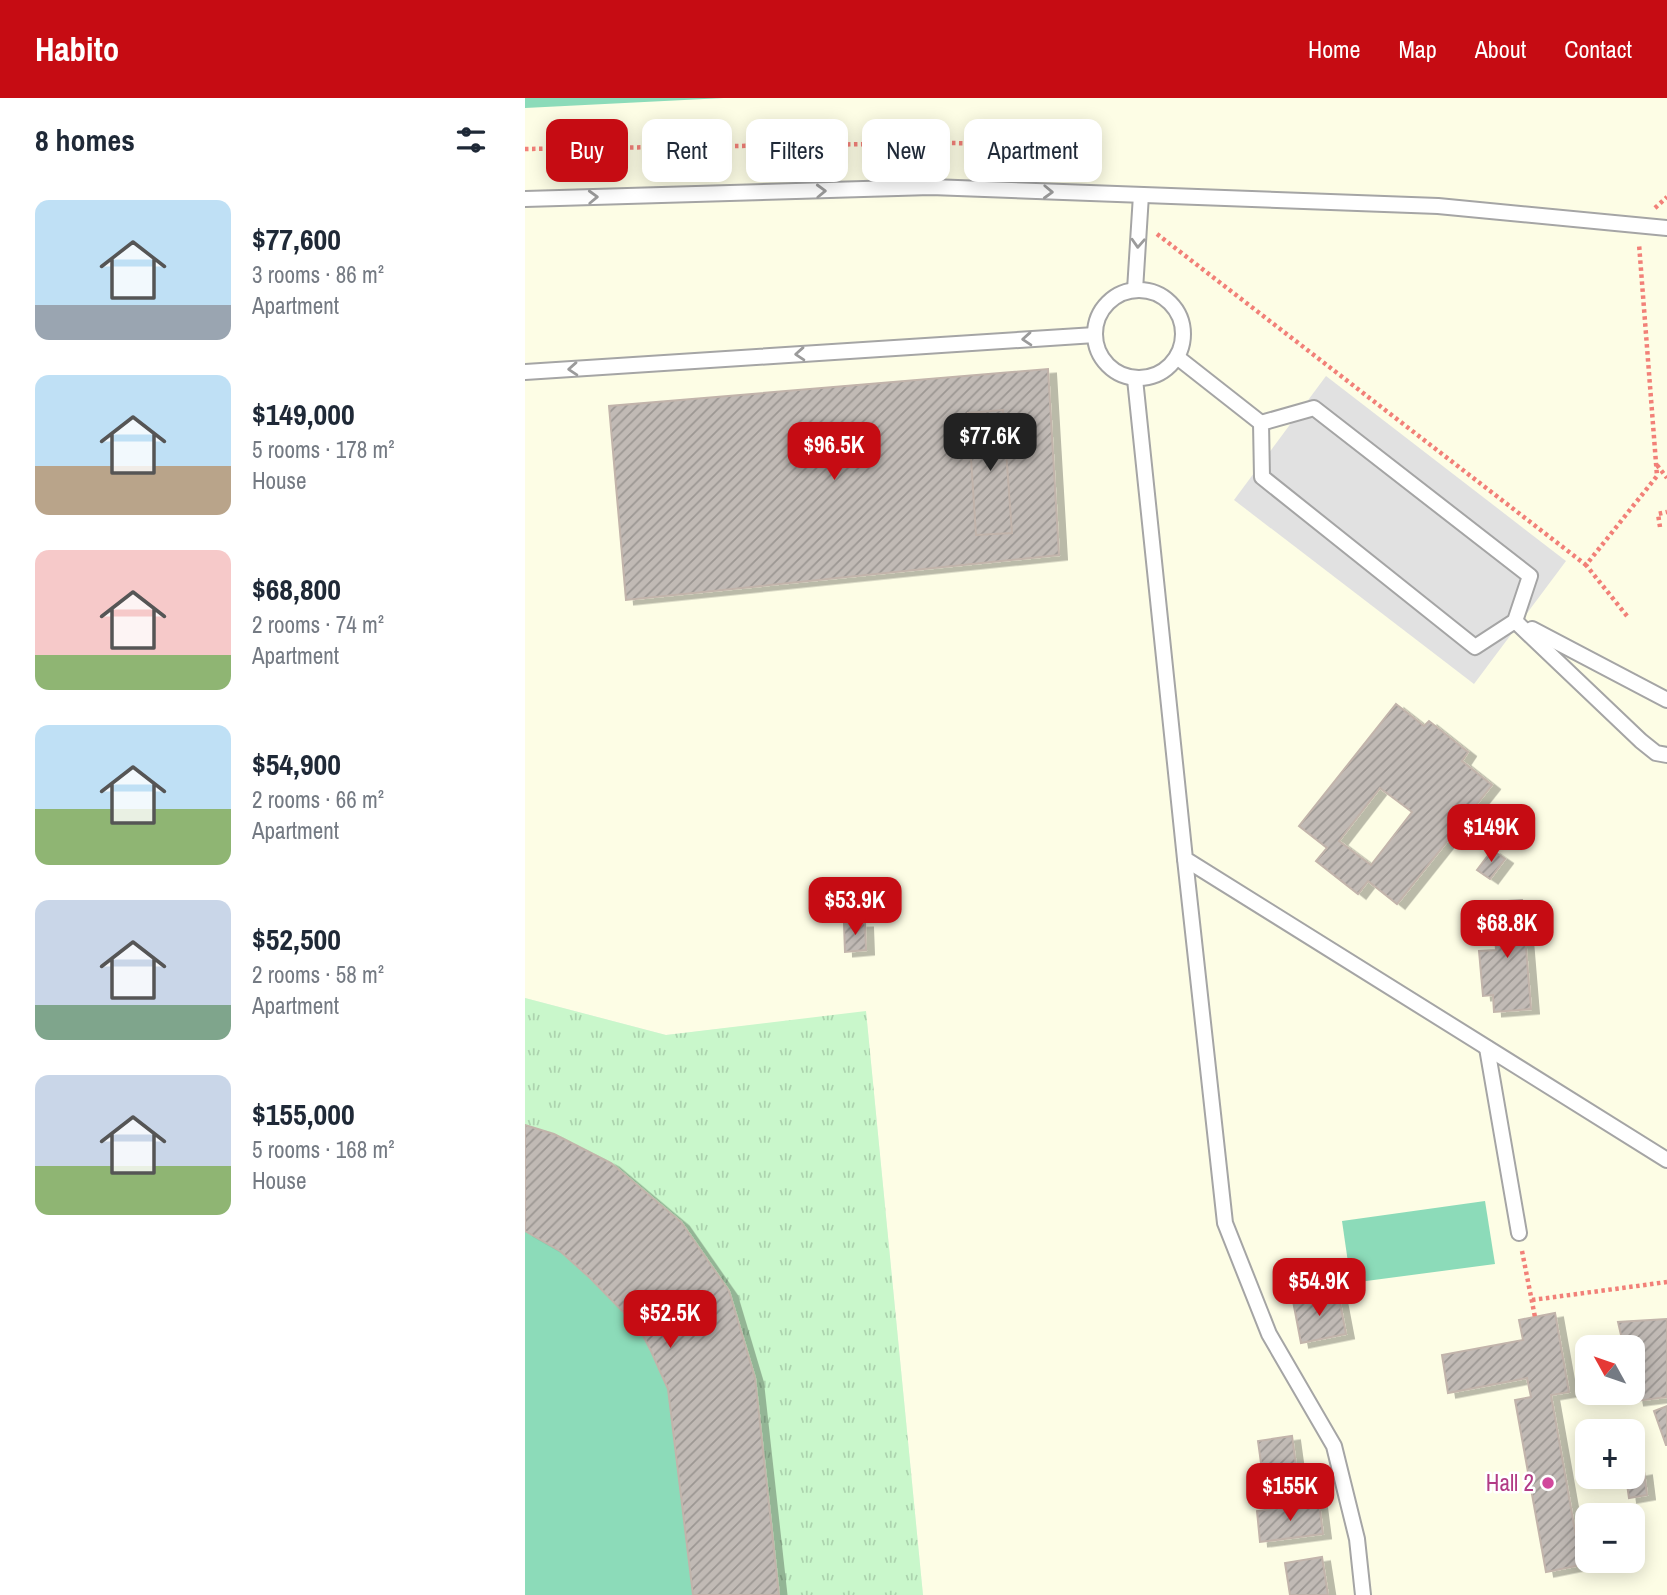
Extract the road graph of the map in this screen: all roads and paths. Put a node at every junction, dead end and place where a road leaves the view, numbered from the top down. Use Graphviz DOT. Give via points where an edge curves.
graph roads {
  1 [pos="525,149"];
  2 [pos="1075,193"];
  3 [pos="1141,195"];
  4 [pos="525,199"];
  5 [pos="1139,220"];
  6 [pos="1637,225"];
  7 [pos="1667,228"];
  8 [pos="1135,290"];
  9 [pos="1095,335"];
  10 [pos="1177,357"];
  11 [pos="525,372"];
  12 [pos="1135,379"];
  13 [pos="1261,424"];
  14 [pos="1656,464"];
  15 [pos="1667,478"];
  16 [pos="1667,512"];
  17 [pos="1660,527"];
  18 [pos="1586,565"];
  19 [pos="1627,616"];
  20 [pos="1515,621"];
  21 [pos="1667,700"];
  22 [pos="1667,755"];
  23 [pos="1185,859"];
  24 [pos="1487,1048"];
  25 [pos="1667,1160"];
  26 [pos="1519,1233"];
  27 [pos="1667,1282"];
  28 [pos="1532,1300"];
  29 [pos="1535,1317"];
  30 [pos="1363,1595"];
  1 -- 2 [label="path" via="1056,144"];
  2 -- 3 [label="lane"];
  4 -- 2 [label="lane, one-way" via="931,187"];
  3 -- 5 [label="lane"];
  3 -- 6 [label="lane" via="1438,206"];
  5 -- 8 [label="lane, one-way"];
  5 -- 18 [label="path"];
  6 -- 7 [label="lane"];
  6 -- 14 [label="path"];
  8 -- 9 [label="lane" via="1122,293 1102,310"];
  8 -- 10 [label="lane" via="1162,296 1180,316 1183,344"];
  9 -- 11 [label="lane, one-way"];
  9 -- 12 [label="lane" via="1097,348 1112,369"];
  10 -- 12 [label="lane" via="1159,374"];
  10 -- 13 [label="lane"];
  12 -- 23 [label="lane"];
  13 -- 20 [label="lane" via="1262,477 1475,647"];
  13 -- 20 [label="lane" via="1314,408 1325,416 1529,576"];
  14 -- 15 [label="path"];
  14 -- 18 [label="path" via="1657,476"];
  16 -- 17 [label="path" via="1658,514"];
  18 -- 19 [label="path"];
  20 -- 21 [label="lane"];
  20 -- 22 [label="lane" via="1641,741 1656,754"];
  23 -- 24 [label="lane"];
  23 -- 30 [label="lane" via="1225,1223 1269,1334 1334,1446 1357,1539"];
  24 -- 25 [label="lane"];
  24 -- 26 [label="lane"];
  26 -- 28 [label="path"];
  27 -- 28 [label="path"];
  28 -- 29 [label="path"];
}
